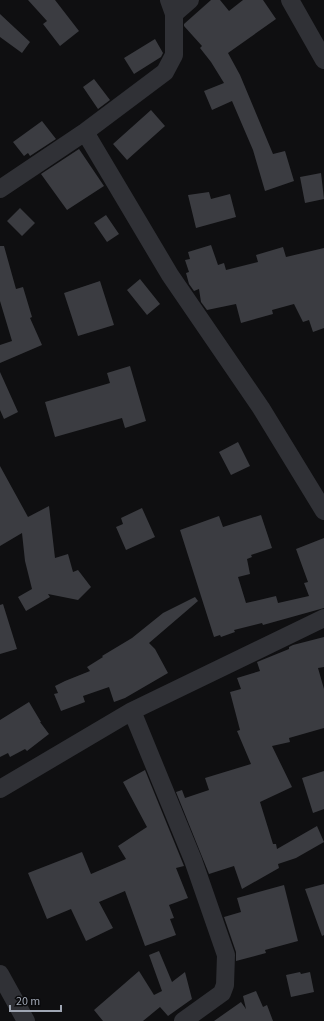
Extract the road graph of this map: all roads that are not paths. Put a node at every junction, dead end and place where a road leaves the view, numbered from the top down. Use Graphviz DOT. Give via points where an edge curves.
graph roads {
  1 [pos="190,0"];
  2 [pos="290,0"];
  3 [pos="172,7"];
  4 [pos="324,60"];
  5 [pos="85,132"];
  6 [pos="0,189"];
  7 [pos="324,511"];
  8 [pos="324,618"];
  9 [pos="132,711"];
  10 [pos="0,789"];
  11 [pos="0,974"];
  12 [pos="26,1021"];
  13 [pos="183,1021"];
  1 -- 3 [label="street"];
  2 -- 4 [label="street"];
  3 -- 5 [label="street" via="174,55 165,72"];
  5 -- 6 [label="street"];
  5 -- 7 [label="street" via="170,275 260,408"];
  8 -- 9 [label="street"];
  9 -- 10 [label="street"];
  9 -- 13 [label="street" via="193,860 226,955 225,985 222,993"];
  11 -- 12 [label="street"];
}
